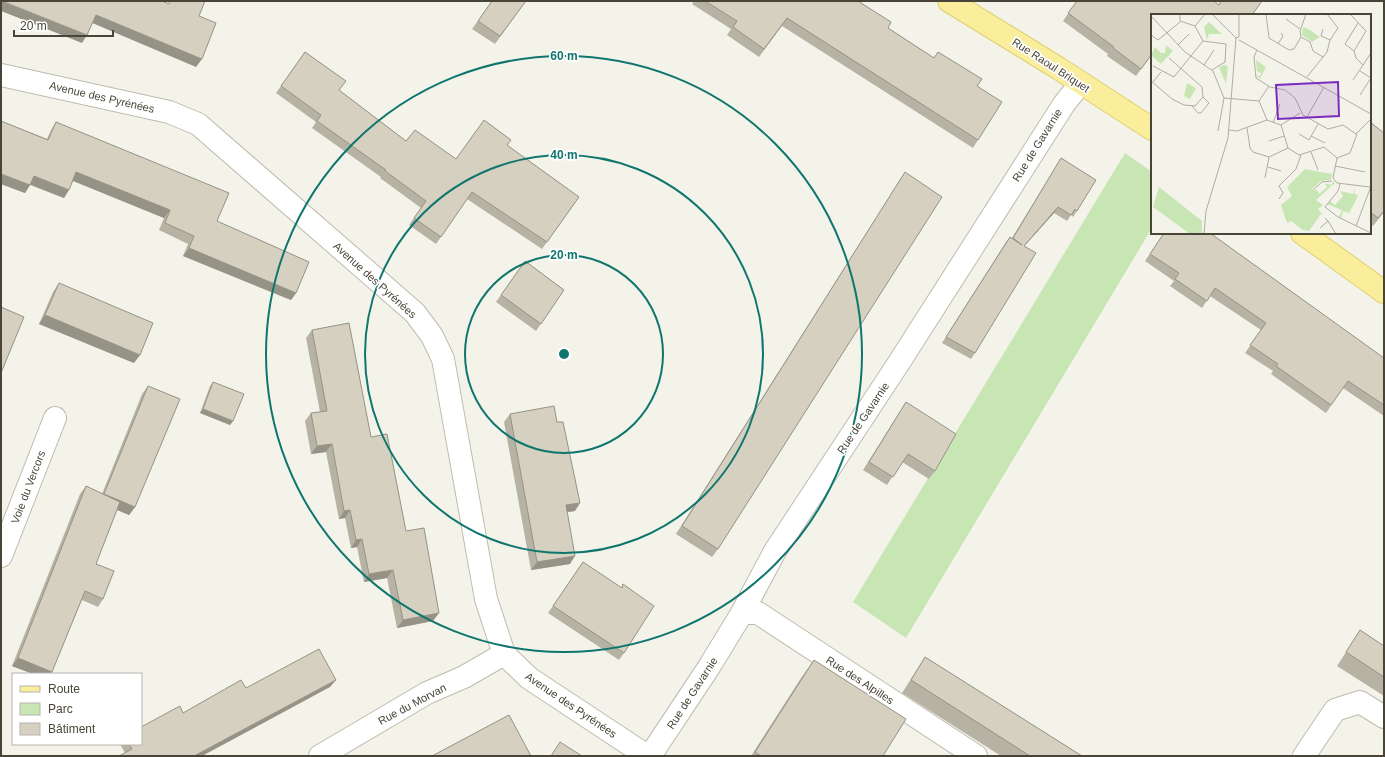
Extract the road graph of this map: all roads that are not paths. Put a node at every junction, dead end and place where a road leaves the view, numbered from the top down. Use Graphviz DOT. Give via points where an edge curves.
graph roads {
  1 [pos="949,1"];
  2 [pos="1,75"];
  3 [pos="1080,84"];
  4 [pos="1151,128"];
  5 [pos="1303,234"];
  6 [pos="1384,292"];
  7 [pos="55,418"];
  8 [pos="1,556"];
  9 [pos="742,612"];
  10 [pos="504,654"];
  11 [pos="1384,716"];
  12 [pos="320,756"];
  13 [pos="647,756"];
  14 [pos="650,756"];
  15 [pos="976,756"];
  16 [pos="1304,756"];
  1 -- 3 [label="main road, Rue Raoul Briquet"];
  2 -- 10 [label="street, Avenue des Pyrénées" via="169,112 198,124 415,313 432,336 444,359 486,599"];
  3 -- 4 [label="main road, Rue Raoul Briquet"];
  3 -- 9 [label="street, Rue de Gavarnie" via="1064,104 900,361 775,550"];
  5 -- 6 [label="main road"];
  7 -- 8 [label="street, Voie du Vercors"];
  9 -- 14 [label="street, Rue de Gavarnie"];
  9 -- 15 [label="street, Rue des Alpilles" via="758,613"];
  10 -- 12 [label="street, Rue du Morvan" via="464,677 427,693"];
  10 -- 13 [label="street, Avenue des Pyrénées" via="529,678"];
  11 -- 16 [label="street" via="1360,702 1335,710"];
}
